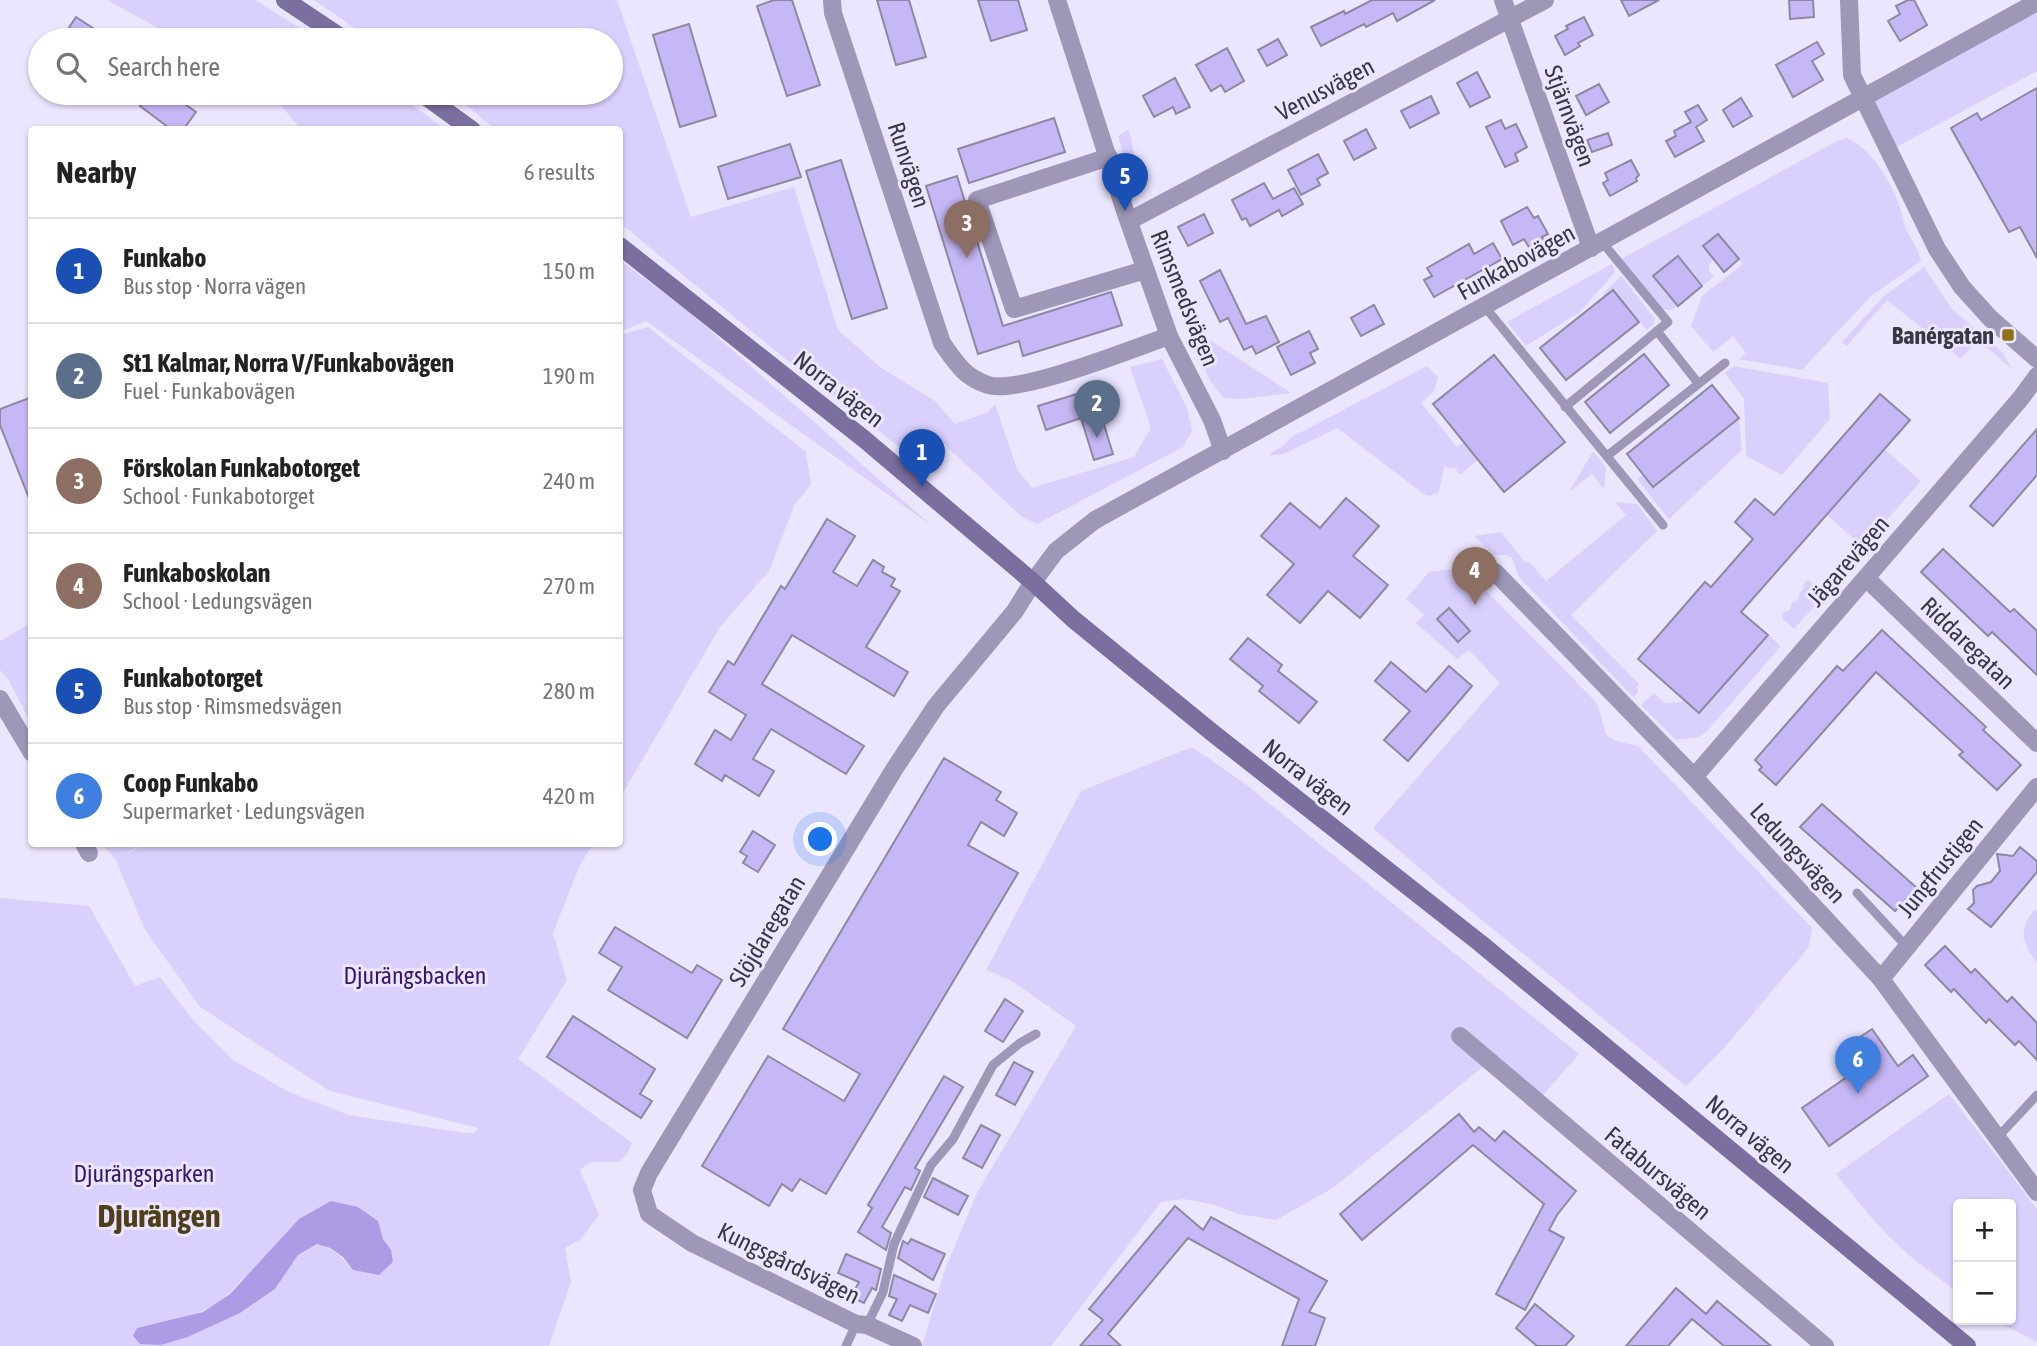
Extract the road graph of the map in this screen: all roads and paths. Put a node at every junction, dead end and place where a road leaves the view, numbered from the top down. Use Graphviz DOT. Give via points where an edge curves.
graph roads {
  1 [pos="285,0"];
  2 [pos="832,0"];
  3 [pos="1058,0"];
  4 [pos="1503,0"];
  5 [pos="1545,0"];
  6 [pos="1849,0"];
  7 [pos="2037,2"];
  8 [pos="1510,19"];
  9 [pos="327,28"];
  10 [pos="1863,98"];
  11 [pos="438,105"];
  12 [pos="466,126"];
  13 [pos="1109,157"];
  14 [pos="1129,221"];
  15 [pos="1597,245"];
  16 [pos="623,248"];
  17 [pos="1145,270"];
  18 [pos="1485,307"];
  19 [pos="1657,331"];
  20 [pos="1169,336"];
  21 [pos="2037,359"];
  22 [pos="1725,363"];
  23 [pos="2037,376"];
  24 [pos="1698,383"];
  25 [pos="1565,407"];
  26 [pos="1223,451"];
  27 [pos="1607,456"];
  28 [pos="1663,525"];
  29 [pos="1494,572"];
  30 [pos="1866,578"];
  31 [pos="1033,582"];
  32 [pos="0,699"];
  33 [pos="2037,743"];
  34 [pos="28,746"];
  35 [pos="1694,777"];
  36 [pos="2037,787"];
  37 [pos="1857,893"];
  38 [pos="1907,947"];
  39 [pos="1881,979"];
  40 [pos="1036,1034"];
  41 [pos="1460,1035"];
  42 [pos="2037,1095"];
  43 [pos="1997,1138"];
  44 [pos="2037,1192"];
  45 [pos="649,1214"];
  46 [pos="862,1324"];
  47 [pos="846,1346"];
  48 [pos="913,1346"];
  49 [pos="1825,1346"];
  50 [pos="1967,1346"];
  1 -- 9 [label="main road"];
  2 -- 20 [label="street, Runvägen" via="942,343 961,372 990,386 1022,386"];
  3 -- 13 [label="street, Rimsmedsvägen"];
  4 -- 8 [label="street, Stjärnvägen"];
  5 -- 8 [label="street, Venusvägen"];
  6 -- 10 [label="street" via="1852,75"];
  7 -- 10 [label="street, Funkabovägen"];
  8 -- 14 [label="street, Venusvägen"];
  8 -- 15 [label="street, Stjärnvägen"];
  10 -- 15 [label="street, Funkabovägen"];
  10 -- 21 [label="street" via="1937,249 1962,287"];
  11 -- 12 [label="main road"];
  13 -- 14 [label="street, Rimsmedsvägen"];
  13 -- 17 [label="street" via="977,200 1014,309"];
  14 -- 17 [label="street, Rimsmedsvägen"];
  15 -- 18 [label="street, Funkabovägen"];
  15 -- 19 [label="lane" via="1668,322"];
  16 -- 31 [label="main road, Norra vägen" via="864,439"];
  17 -- 20 [label="street, Rimsmedsvägen"];
  18 -- 25 [label="lane"];
  18 -- 26 [label="street, Funkabovägen"];
  19 -- 24 [label="lane"];
  19 -- 25 [label="lane"];
  20 -- 26 [label="street, Rimsmedsvägen"];
  22 -- 24 [label="lane"];
  23 -- 30 [label="street, Jägarevägen"];
  24 -- 27 [label="lane"];
  25 -- 27 [label="lane"];
  26 -- 31 [label="street, Funkabovägen" via="1095,520 1056,551"];
  27 -- 28 [label="lane"];
  29 -- 35 [label="street, Ledungsvägen"];
  30 -- 33 [label="street, Riddaregatan"];
  30 -- 35 [label="street, Jägarevägen"];
  31 -- 45 [label="street, Slöjdaregatan" via="1015,611 936,706 895,768 649,1173 642,1190"];
  31 -- 50 [label="main road, Norra vägen" via="1214,734 1480,943"];
  32 -- 34 [label="street"];
  35 -- 39 [label="street, Ledungsvägen"];
  36 -- 38 [label="street, Jungfrustigen"];
  37 -- 38 [label="lane"];
  38 -- 39 [label="street, Jungfrustigen"];
  39 -- 43 [label="street, Ledungsvägen"];
  40 -- 46 [label="lane" via="993,1065 953,1139 932,1165 894,1244 883,1292"];
  41 -- 49 [label="street, Fatabursvägen"];
  42 -- 43 [label="lane"];
  43 -- 44 [label="street, Ledungsvägen"];
  45 -- 46 [label="street, Kungsgårdsvägen" via="692,1243"];
  46 -- 47 [label="lane"];
  46 -- 48 [label="street, Kungsgårdsvägen"];
}
